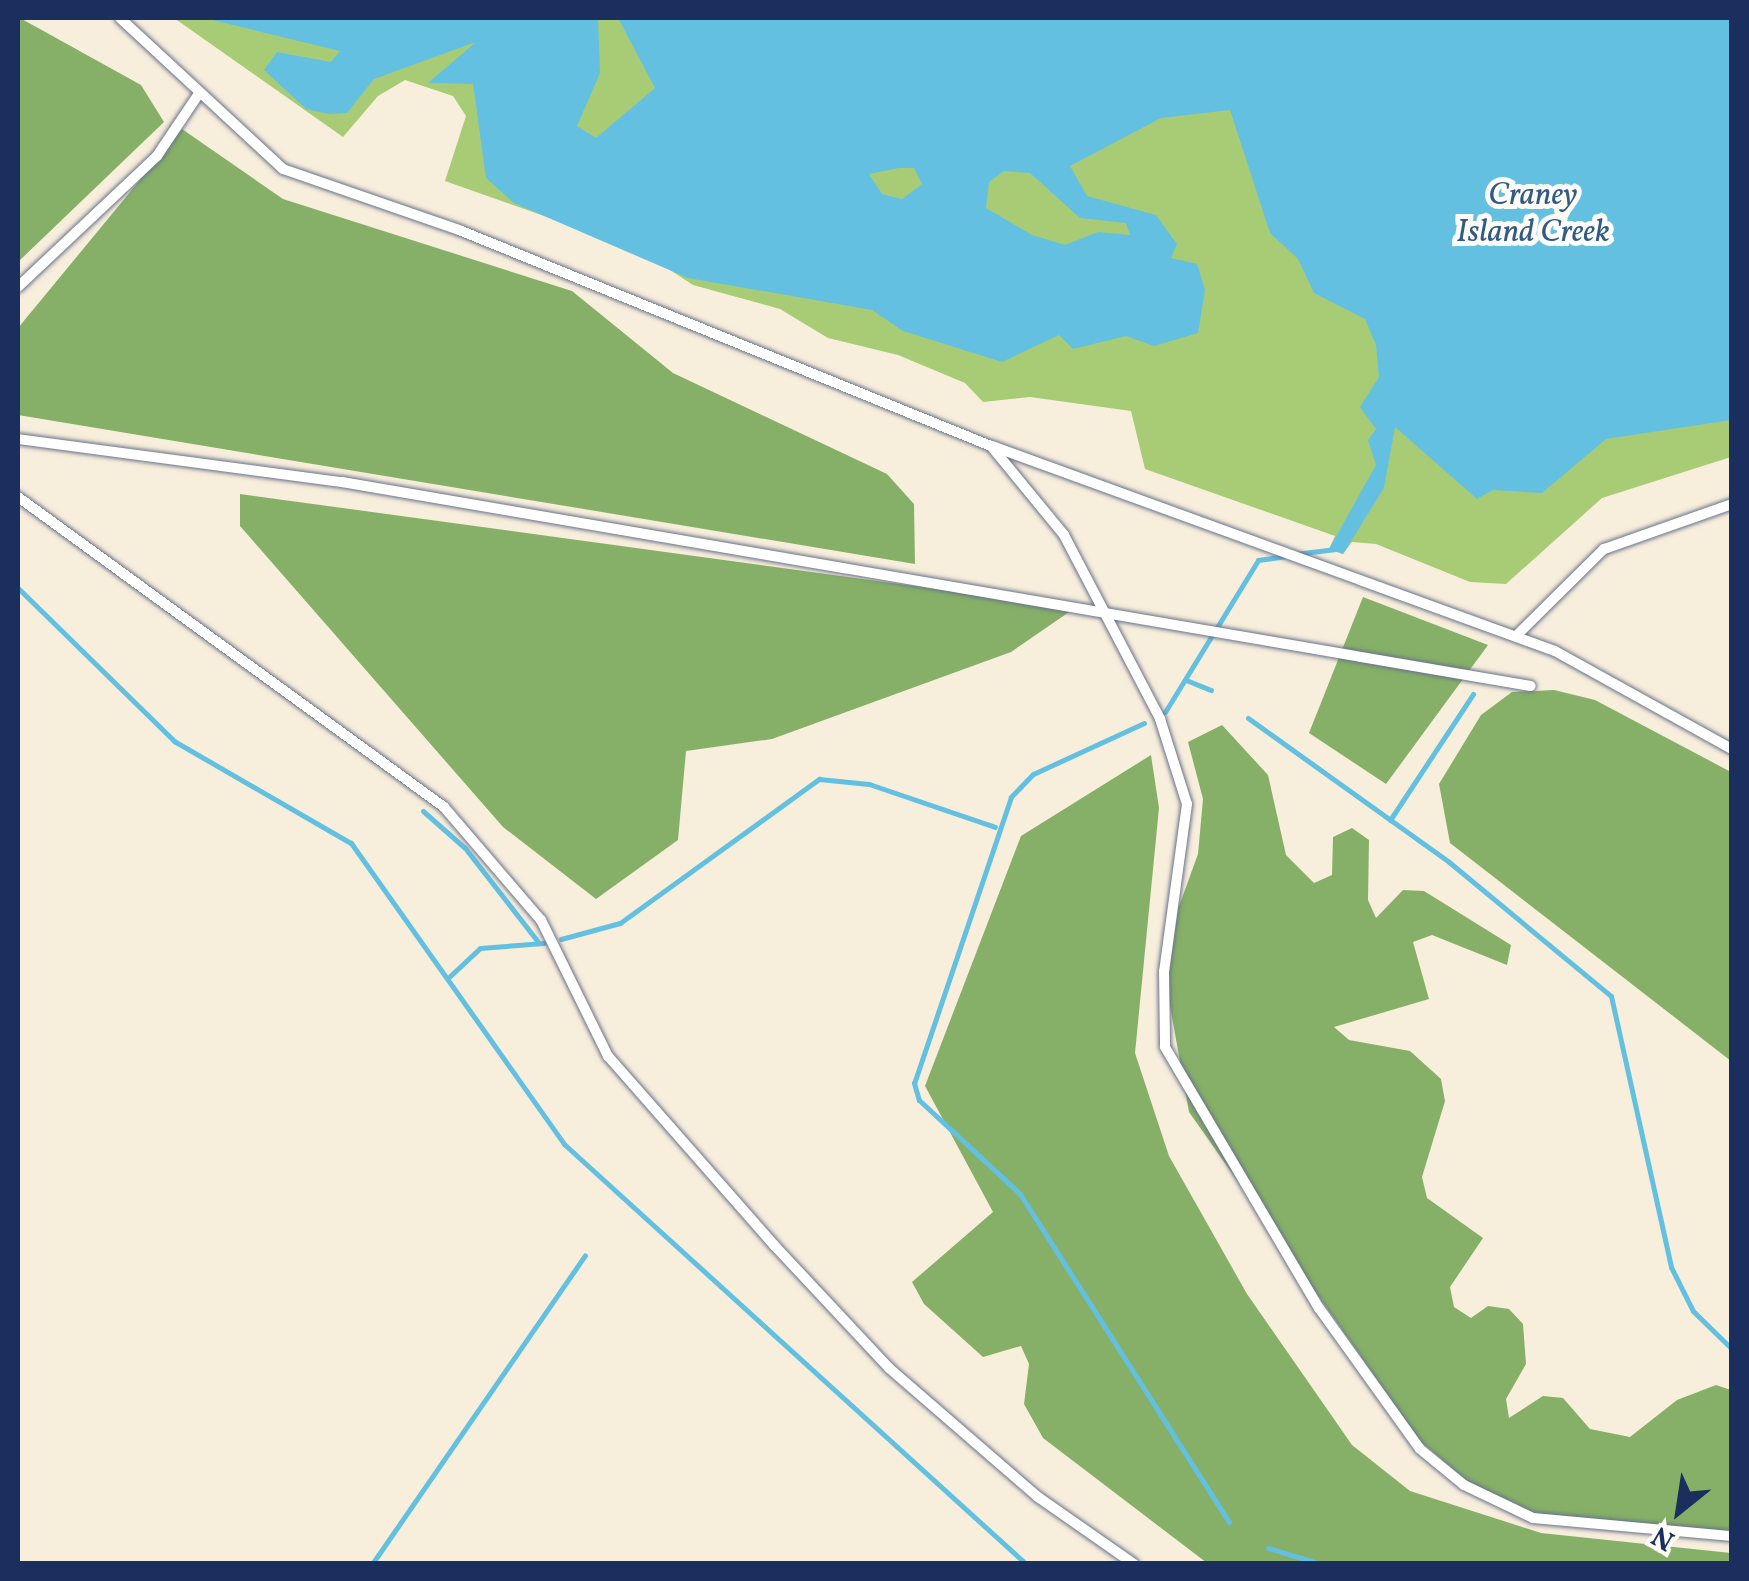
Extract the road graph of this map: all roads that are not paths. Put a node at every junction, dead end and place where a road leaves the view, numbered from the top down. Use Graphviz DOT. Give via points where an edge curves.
graph roads {
  1 [pos="120,18"];
  2 [pos="198,95"];
  3 [pos="18,287"];
  4 [pos="18,439"];
  5 [pos="991,446"];
  6 [pos="18,497"];
  7 [pos="1732,504"];
  8 [pos="1103,611"];
  9 [pos="1516,636"];
  10 [pos="1531,686"];
  11 [pos="1732,750"];
  12 [pos="1732,1536"];
  13 [pos="1134,1564"];
  1 -- 2 [label="lane"];
  2 -- 3 [label="lane" via="157,156"];
  2 -- 5 [label="lane" via="283,169 312,182 458,230"];
  4 -- 8 [label="lane" via="342,482"];
  5 -- 8 [label="lane" via="1064,535"];
  5 -- 9 [label="lane"];
  6 -- 13 [label="lane" via="444,807 542,920 608,1056 774,1245 889,1368 1038,1497"];
  7 -- 9 [label="lane" via="1604,549"];
  8 -- 10 [label="lane"];
  8 -- 12 [label="lane" via="1160,719 1188,804 1164,971 1166,1047 1319,1308 1420,1449 1464,1485 1532,1518"];
  9 -- 11 [label="lane"];
}
